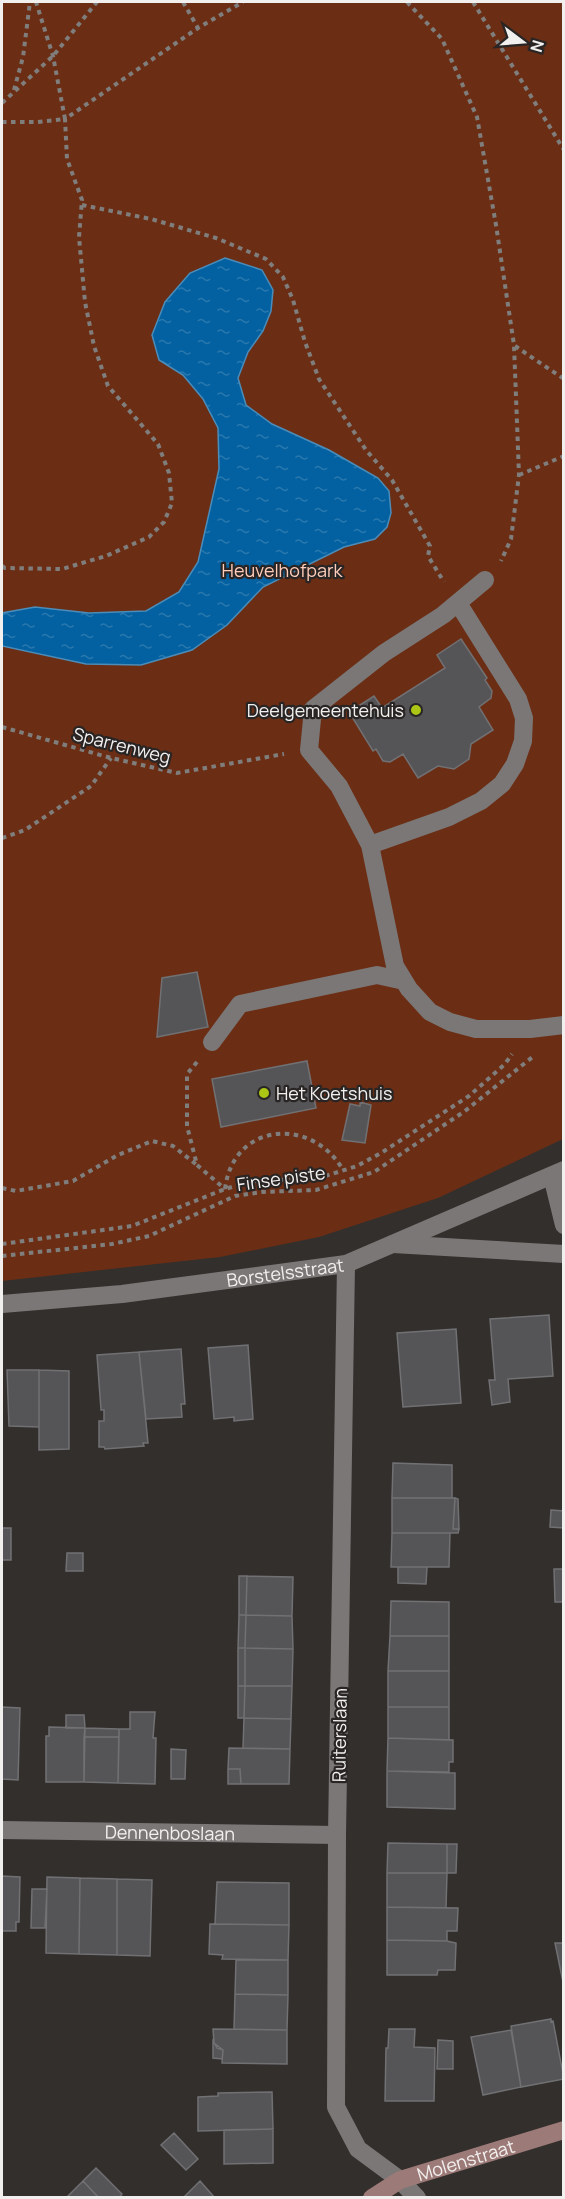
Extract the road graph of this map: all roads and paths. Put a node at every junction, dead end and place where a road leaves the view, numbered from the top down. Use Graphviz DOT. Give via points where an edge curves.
graph roads {
  1 [pos="30,2"];
  2 [pos="36,2"];
  3 [pos="97,2"];
  4 [pos="183,2"];
  5 [pos="243,2"];
  6 [pos="407,2"];
  7 [pos="472,2"];
  8 [pos="198,28"];
  9 [pos="54,56"];
  10 [pos="14,91"];
  11 [pos="2,103"];
  12 [pos="65,119"];
  13 [pos="2,122"];
  14 [pos="564,150"];
  15 [pos="82,205"];
  16 [pos="514,345"];
  17 [pos="564,379"];
  18 [pos="564,456"];
  19 [pos="519,475"];
  20 [pos="2,566"];
  21 [pos="485,580"];
  22 [pos="458,603"];
  23 [pos="2,727"];
  24 [pos="309,750"];
  25 [pos="111,758"];
  26 [pos="2,838"];
  27 [pos="370,845"];
  28 [pos="404,981"];
  29 [pos="564,1025"];
  30 [pos="530,1029"];
  31 [pos="212,1042"];
  32 [pos="538,1052"];
  33 [pos="197,1165"];
  34 [pos="343,1170"];
  35 [pos="558,1173"];
  36 [pos="2,1188"];
  37 [pos="225,1189"];
  38 [pos="564,1225"];
  39 [pos="2,1244"];
  40 [pos="388,1244"];
  41 [pos="564,1254"];
  42 [pos="2,1256"];
  43 [pos="346,1264"];
  44 [pos="2,1305"];
  45 [pos="2,1830"];
  46 [pos="338,1835"];
  47 [pos="564,2130"];
  48 [pos="400,2180"];
  49 [pos="372,2198"];
  50 [pos="417,2198"];
  1 -- 10 [label="path"];
  2 -- 9 [label="path"];
  3 -- 9 [label="path"];
  4 -- 8 [label="path"];
  5 -- 8 [label="path"];
  6 -- 16 [label="path" via="442,39 477,117"];
  7 -- 14 [label="path"];
  8 -- 12 [label="path"];
  9 -- 10 [label="path"];
  9 -- 12 [label="path"];
  10 -- 11 [label="path"];
  12 -- 13 [label="path"];
  12 -- 15 [label="path" via="67,159"];
  15 -- 20 [label="path" via="79,237 85,303 94,346 108,386 158,444 170,473 172,503 164,522 149,537 106,556 62,569"];
  15 -- 22 [label="path" via="216,238 266,259 283,277 319,379 366,450 392,480 430,546 428,556"];
  16 -- 17 [label="path"];
  16 -- 19 [label="path"];
  18 -- 19 [label="path"];
  19 -- 21 [label="path" via="511,539 503,559"];
  21 -- 22 [label="street"];
  22 -- 24 [label="street" via="384,653 313,709"];
  22 -- 27 [label="street" via="518,699 525,718 515,764 502,784 481,801 449,818"];
  23 -- 25 [label="path, Sparrenweg"];
  24 -- 25 [label="path, Sparrenweg" via="177,773"];
  24 -- 27 [label="street" via="339,786"];
  25 -- 26 [label="path" via="91,786 25,830"];
  27 -- 28 [label="street" via="389,944"];
  28 -- 30 [label="street" via="430,1012 450,1022 476,1029"];
  28 -- 31 [label="street" via="377,975 240,1004"];
  29 -- 30 [label="street"];
  30 -- 34 [label="path" via="506,1064 469,1096 381,1153"];
  31 -- 33 [label="path" via="187,1074 187,1126"];
  32 -- 42 [label="path, Finse piste" via="465,1110 374,1172 316,1190 235,1197 149,1236"];
  33 -- 36 [label="path" via="173,1146 152,1141 73,1181 16,1191"];
  33 -- 37 [label="path"];
  34 -- 37 [label="path" via="319,1178 252,1181"];
  34 -- 37 [label="path" via="333,1155 314,1142 277,1133 258,1138 239,1152 227,1173"];
  35 -- 38 [label="street, Borstelsstraat"];
  35 -- 40 [label="street, Borstelsstraat"];
  37 -- 39 [label="path" via="132,1226"];
  40 -- 41 [label="street"];
  40 -- 43 [label="street, Borstelsstraat"];
  43 -- 44 [label="street, Borstelsstraat" via="122,1294"];
  43 -- 46 [label="street, Ruiterslaan"];
  45 -- 46 [label="street, Dennenboslaan"];
  46 -- 48 [label="street, Ruiterslaan" via="336,2107 358,2149"];
  47 -- 48 [label="street, Molenstraat"];
  48 -- 49 [label="street, Molenstraat"];
  48 -- 50 [label="street, Ruiterslaan"];
}
